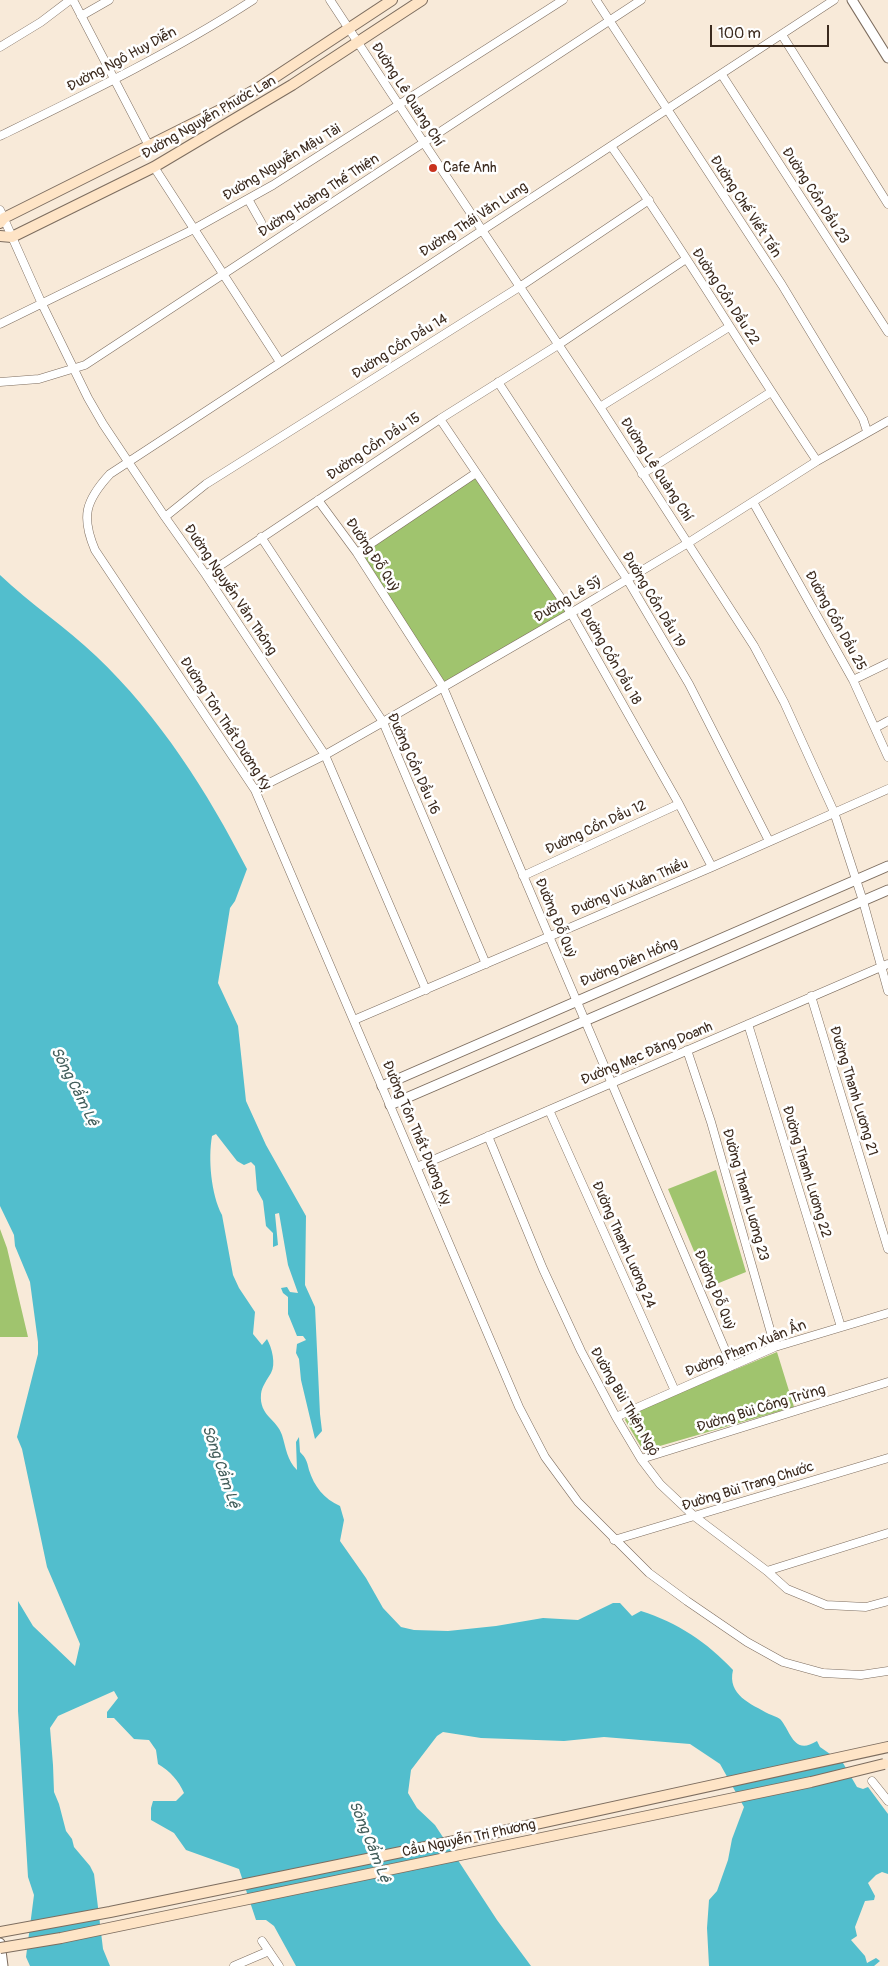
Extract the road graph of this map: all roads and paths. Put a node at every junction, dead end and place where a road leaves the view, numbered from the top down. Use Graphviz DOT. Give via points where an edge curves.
graph roads {
  1 [pos="71,0"];
  2 [pos="109,0"];
  3 [pos="253,0"];
  4 [pos="330,0"];
  5 [pos="392,0"];
  6 [pos="422,0"];
  7 [pos="563,0"];
  8 [pos="596,0"];
  9 [pos="641,0"];
  10 [pos="834,0"];
  11 [pos="852,0"];
  12 [pos="81,16"];
  13 [pos="609,21"];
  14 [pos="348,28"];
  15 [pos="782,34"];
  16 [pos="358,42"];
  17 [pos="0,47"];
  18 [pos="888,58"];
  19 [pos="722,75"];
  20 [pos="114,79"];
  21 [pos="399,106"];
  22 [pos="667,109"];
  23 [pos="0,136"];
  24 [pos="424,143"];
  25 [pos="150,146"];
  26 [pos="611,146"];
  27 [pos="154,167"];
  28 [pos="248,199"];
  29 [pos="649,200"];
  30 [pos="888,204"];
  31 [pos="1,217"];
  32 [pos="261,222"];
  33 [pos="194,229"];
  34 [pos="482,229"];
  35 [pos="0,236"];
  36 [pos="12,237"];
  37 [pos="686,259"];
  38 [pos="223,273"];
  39 [pos="521,286"];
  40 [pos="42,304"];
  41 [pos="0,324"];
  42 [pos="729,326"];
  43 [pos="888,332"];
  44 [pos="558,345"];
  45 [pos="280,362"];
  46 [pos="74,369"];
  47 [pos="0,382"];
  48 [pos="498,382"];
  49 [pos="771,392"];
  50 [pos="600,407"];
  51 [pos="440,418"];
  52 [pos="888,421"];
  53 [pos="867,431"];
  54 [pos="817,461"];
  55 [pos="128,462"];
  56 [pos="476,473"];
  57 [pos="642,474"];
  58 [pos="318,500"];
  59 [pos="753,502"];
  60 [pos="165,517"];
  61 [pos="261,537"];
  62 [pos="688,543"];
  63 [pos="357,553"];
  64 [pos="206,575"];
  65 [pos="627,579"];
  66 [pos="571,613"];
  67 [pos="888,662"];
  68 [pos="853,680"];
  69 [pos="443,687"];
  70 [pos="888,721"];
  71 [pos="383,722"];
  72 [pos="875,728"];
  73 [pos="325,755"];
  74 [pos="888,757"];
  75 [pos="888,789"];
  76 [pos="255,790"];
  77 [pos="679,804"];
  78 [pos="834,812"];
  79 [pos="769,841"];
  80 [pos="888,866"];
  81 [pos="712,867"];
  82 [pos="524,876"];
  83 [pos="855,881"];
  84 [pos="888,890"];
  85 [pos="863,901"];
  86 [pos="550,936"];
  87 [pos="486,964"];
  88 [pos="885,966"];
  89 [pos="426,990"];
  90 [pos="888,990"];
  91 [pos="811,996"];
  92 [pos="577,1001"];
  93 [pos="354,1020"];
  94 [pos="585,1021"];
  95 [pos="748,1024"];
  96 [pos="687,1050"];
  97 [pos="612,1082"];
  98 [pos="382,1086"];
  99 [pos="390,1105"];
  100 [pos="549,1110"];
  101 [pos="488,1136"];
  102 [pos="417,1167"];
  103 [pos="888,1249"];
  104 [pos="888,1313"];
  105 [pos="841,1327"];
  106 [pos="775,1348"];
  107 [pos="732,1366"];
  108 [pos="888,1382"];
  109 [pos="674,1391"];
  110 [pos="616,1417"];
  111 [pos="888,1458"];
  112 [pos="641,1459"];
  113 [pos="694,1516"];
  114 [pos="888,1533"];
  115 [pos="614,1540"];
  116 [pos="767,1571"];
  117 [pos="888,1601"];
  118 [pos="888,1671"];
  119 [pos="884,1748"];
  120 [pos="886,1763"];
  121 [pos="872,1781"];
  122 [pos="888,1801"];
  123 [pos="0,1932"];
  124 [pos="262,1941"];
  125 [pos="0,1943"];
  126 [pos="0,1948"];
  127 [pos="269,1951"];
  128 [pos="3,1966"];
  129 [pos="234,1966"];
  130 [pos="279,1966"];
  1 -- 12 [label="street"];
  1 -- 17 [label="street"];
  2 -- 12 [label="street"];
  3 -- 20 [label="street, Đường Ngô Huy Diễn"];
  4 -- 14 [label="street, Đường Lê Quảng Chí"];
  5 -- 14 [label="main road, Đường Nguyễn Phước Lan"];
  6 -- 16 [label="main road, Đường Nguyễn Phước Lan"];
  7 -- 21 [label="street, Đường Nguyễn Mậu Tài"];
  8 -- 13 [label="street, Đường Chế Viết Tấn"];
  9 -- 13 [label="street, Đường Hoàng Thế Thiện"];
  10 -- 15 [label="street, Đường Thái Văn Lung"];
  11 -- 18 [label="street"];
  12 -- 20 [label="street"];
  13 -- 22 [label="street, Đường Chế Viết Tấn"];
  13 -- 24 [label="street, Đường Hoàng Thế Thiện"];
  14 -- 16 [label="street, Đường Lê Quảng Chí"];
  14 -- 25 [label="main road, Đường Nguyễn Phước Lan" via="260,87"];
  15 -- 19 [label="street, Đường Thái Văn Lung"];
  15 -- 30 [label="street"];
  16 -- 21 [label="street, Đường Lê Quảng Chí"];
  16 -- 27 [label="main road, Đường Nguyễn Phước Lan"];
  19 -- 22 [label="street, Đường Thái Văn Lung"];
  19 -- 43 [label="street, Đường Cồn Dầu 23"];
  20 -- 23 [label="street, Đường Ngô Huy Diễn"];
  20 -- 25 [label="street"];
  21 -- 24 [label="street, Đường Lê Quảng Chí"];
  21 -- 28 [label="street, Đường Nguyễn Mậu Tài"];
  22 -- 26 [label="street, Đường Thái Văn Lung"];
  22 -- 53 [label="street, Đường Chế Viết Tấn" via="782,285 864,419"];
  24 -- 34 [label="street, Đường Lê Quảng Chí"];
  24 -- 38 [label="street, Đường Hoàng Thế Thiện"];
  25 -- 31 [label="main road, Đường Nguyễn Phước Lan"];
  26 -- 29 [label="street, Đường Cồn Dầu 22"];
  26 -- 34 [label="street, Đường Thái Văn Lung"];
  27 -- 33 [label="street"];
  27 -- 36 [label="main road, Đường Nguyễn Phước Lan"];
  28 -- 32 [label="street"];
  28 -- 33 [label="street, Đường Nguyễn Mậu Tài"];
  29 -- 37 [label="street, Đường Cồn Dầu 22"];
  29 -- 39 [label="street, Đường Cồn Dầu 14"];
  31 -- 36 [label="street, Đường Nguyễn Văn Thông"];
  33 -- 38 [label="street"];
  33 -- 40 [label="street, Đường Nguyễn Mậu Tài"];
  34 -- 39 [label="street, Đường Lê Quảng Chí"];
  34 -- 45 [label="street, Đường Thái Văn Lung"];
  35 -- 36 [label="main road"];
  36 -- 40 [label="street, Đường Nguyễn Văn Thông"];
  37 -- 42 [label="street, Đường Cồn Dầu 22"];
  37 -- 44 [label="street, Đường Cồn Dầu 15"];
  38 -- 45 [label="street"];
  38 -- 46 [label="street, Đường Hoàng Thế Thiện" via="85,366"];
  39 -- 44 [label="street, Đường Lê Quảng Chí"];
  39 -- 60 [label="street, Đường Cồn Dầu 14" via="206,484"];
  40 -- 41 [label="street, Đường Nguyễn Mậu Tài"];
  40 -- 46 [label="street, Đường Nguyễn Văn Thông"];
  42 -- 49 [label="street, Đường Cồn Dầu 22"];
  42 -- 50 [label="street"];
  44 -- 48 [label="street, Đường Cồn Dầu 15"];
  44 -- 50 [label="street, Đường Lê Quảng Chí"];
  45 -- 55 [label="street, Đường Thái Văn Lung"];
  46 -- 47 [label="street, Đường Hoàng Thế Thiện" via="39,379"];
  46 -- 55 [label="street, Đường Nguyễn Văn Thông" via="103,424"];
  48 -- 51 [label="street, Đường Cồn Dầu 15"];
  48 -- 65 [label="street, Đường Cồn Dầu 19"];
  49 -- 54 [label="street, Đường Cồn Dầu 22"];
  49 -- 57 [label="street"];
  50 -- 57 [label="street, Đường Lê Quảng Chí"];
  51 -- 56 [label="street, Đường Cồn Dầu 18"];
  51 -- 58 [label="street, Đường Cồn Dầu 15"];
  52 -- 53 [label="street, Đường Lê Sỹ"];
  53 -- 54 [label="street, Đường Lê Sỹ"];
  54 -- 59 [label="street, Đường Lê Sỹ"];
  55 -- 60 [label="street, Đường Nguyễn Văn Thông"];
  55 -- 76 [label="street, Đường Tôn Thất Dương Kỵ" via="96,488 87,511 88,532 95,550"];
  56 -- 63 [label="street"];
  56 -- 66 [label="street, Đường Cồn Dầu 18"];
  57 -- 62 [label="street, Đường Lê Quảng Chí"];
  58 -- 61 [label="street, Đường Cồn Dầu 15"];
  58 -- 63 [label="street, Đường Đỗ Quỳ"];
  59 -- 62 [label="street, Đường Lê Sỹ"];
  59 -- 68 [label="street, Đường Cồn Dầu 25"];
  60 -- 64 [label="street, Đường Nguyễn Văn Thông"];
  61 -- 64 [label="street, Đường Cồn Dầu 15"];
  61 -- 71 [label="street, Đường Cồn Dầu 16"];
  62 -- 65 [label="street, Đường Lê Sỹ"];
  62 -- 78 [label="street, Đường Lê Quảng Chí" via="754,646 784,702"];
  63 -- 69 [label="street, Đường Đỗ Quỳ"];
  64 -- 73 [label="street, Đường Nguyễn Văn Thông"];
  65 -- 66 [label="street, Đường Lê Sỹ"];
  65 -- 79 [label="street, Đường Cồn Dầu 19" via="689,684"];
  66 -- 69 [label="street, Đường Lê Sỹ"];
  66 -- 77 [label="street, Đường Cồn Dầu 18"];
  67 -- 68 [label="street"];
  68 -- 72 [label="street, Đường Cồn Dầu 25"];
  69 -- 71 [label="street, Đường Lê Sỹ"];
  69 -- 82 [label="street, Đường Đỗ Quỳ"];
  70 -- 72 [label="street"];
  71 -- 73 [label="street, Đường Lê Sỹ"];
  71 -- 87 [label="street, Đường Cồn Dầu 16"];
  72 -- 74 [label="street, Đường Cồn Dầu 25"];
  73 -- 76 [label="street, Đường Lê Sỹ"];
  73 -- 89 [label="street, Đường Nguyễn Văn Thông"];
  75 -- 78 [label="street, Đường Vũ Xuân Thiều"];
  76 -- 93 [label="street, Đường Tôn Thất Dương Kỵ"];
  77 -- 81 [label="street, Đường Cồn Dầu 18"];
  77 -- 82 [label="street, Đường Cồn Dầu 12"];
  78 -- 79 [label="street, Đường Vũ Xuân Thiều"];
  78 -- 83 [label="street, Đường Lê Quảng Chí"];
  79 -- 81 [label="street, Đường Vũ Xuân Thiều"];
  80 -- 83 [label="street, Đường Diên Hồng"];
  81 -- 86 [label="street, Đường Vũ Xuân Thiều"];
  82 -- 86 [label="street, Đường Đỗ Quỳ"];
  83 -- 85 [label="street, Đường Lê Quảng Chí"];
  83 -- 92 [label="street, Đường Diên Hồng"];
  84 -- 85 [label="street"];
  85 -- 88 [label="street, Đường Lê Quảng Chí"];
  85 -- 94 [label="street"];
  86 -- 87 [label="street, Đường Vũ Xuân Thiều"];
  86 -- 92 [label="street, Đường Đỗ Quỳ"];
  87 -- 89 [label="street, Đường Vũ Xuân Thiều"];
  88 -- 90 [label="street, Đường Lê Quảng Chí"];
  88 -- 91 [label="street, Đường Mạc Đăng Doanh"];
  89 -- 93 [label="street, Đường Vũ Xuân Thiều"];
  91 -- 95 [label="street, Đường Mạc Đăng Doanh"];
  91 -- 103 [label="street, Đường Thanh Lương 21"];
  92 -- 94 [label="street, Đường Đỗ Quỳ"];
  92 -- 98 [label="street, Đường Diên Hồng"];
  93 -- 98 [label="street, Đường Tôn Thất Dương Kỵ"];
  94 -- 97 [label="street, Đường Đỗ Quỳ"];
  94 -- 99 [label="street"];
  95 -- 96 [label="street, Đường Mạc Đăng Doanh"];
  95 -- 105 [label="street, Đường Thanh Lương 22"];
  96 -- 97 [label="street, Đường Mạc Đăng Doanh"];
  96 -- 106 [label="street, Đường Thanh Lương 23" via="711,1122"];
  97 -- 100 [label="street, Đường Mạc Đăng Doanh"];
  97 -- 107 [label="street, Đường Đỗ Quỳ"];
  98 -- 99 [label="street, Đường Tôn Thất Dương Kỵ"];
  99 -- 102 [label="street, Đường Tôn Thất Dương Kỵ"];
  100 -- 101 [label="street, Đường Mạc Đăng Doanh"];
  100 -- 109 [label="street, Đường Thanh Lương 24"];
  101 -- 102 [label="street, Đường Mạc Đăng Doanh"];
  101 -- 110 [label="street, Đường Bùi Thiện Ngộ" via="543,1269"];
  102 -- 115 [label="street, Đường Tôn Thất Dương Kỵ" via="519,1406 546,1457 578,1502"];
  104 -- 105 [label="street, Đường Phạm Xuân Ẩn"];
  105 -- 106 [label="street, Đường Phạm Xuân Ẩn"];
  106 -- 107 [label="street, Đường Phạm Xuân Ẩn"];
  107 -- 109 [label="street, Đường Phạm Xuân Ẩn"];
  108 -- 112 [label="street, Đường Bùi Công Trừng"];
  109 -- 110 [label="street, Đường Phạm Xuân Ẩn"];
  110 -- 112 [label="street, Đường Bùi Thiện Ngộ"];
  111 -- 113 [label="street, Đường Bùi Trang Chước"];
  112 -- 113 [label="street, Đường Bùi Thiện Ngộ" via="660,1484"];
  113 -- 115 [label="street, Đường Bùi Trang Chước"];
  113 -- 116 [label="street, Đường Bùi Thiện Ngộ"];
  114 -- 116 [label="street"];
  115 -- 118 [label="street, Đường Tôn Thất Dương Kỵ" via="649,1573 687,1601 783,1662 823,1673 861,1676"];
  116 -- 117 [label="street, Đường Bùi Thiện Ngộ" via="787,1589 826,1604 866,1607"];
  119 -- 123 [label="main road, Cầu Nguyễn Tri Phương" via="459,1840"];
  120 -- 126 [label="main road, Cầu Nguyễn Tri Phương, bridge" via="811,1782"];
  121 -- 122 [label="street"];
  124 -- 127 [label="street"];
  125 -- 128 [label="street"];
  127 -- 129 [label="street"];
  127 -- 130 [label="street"];
}
